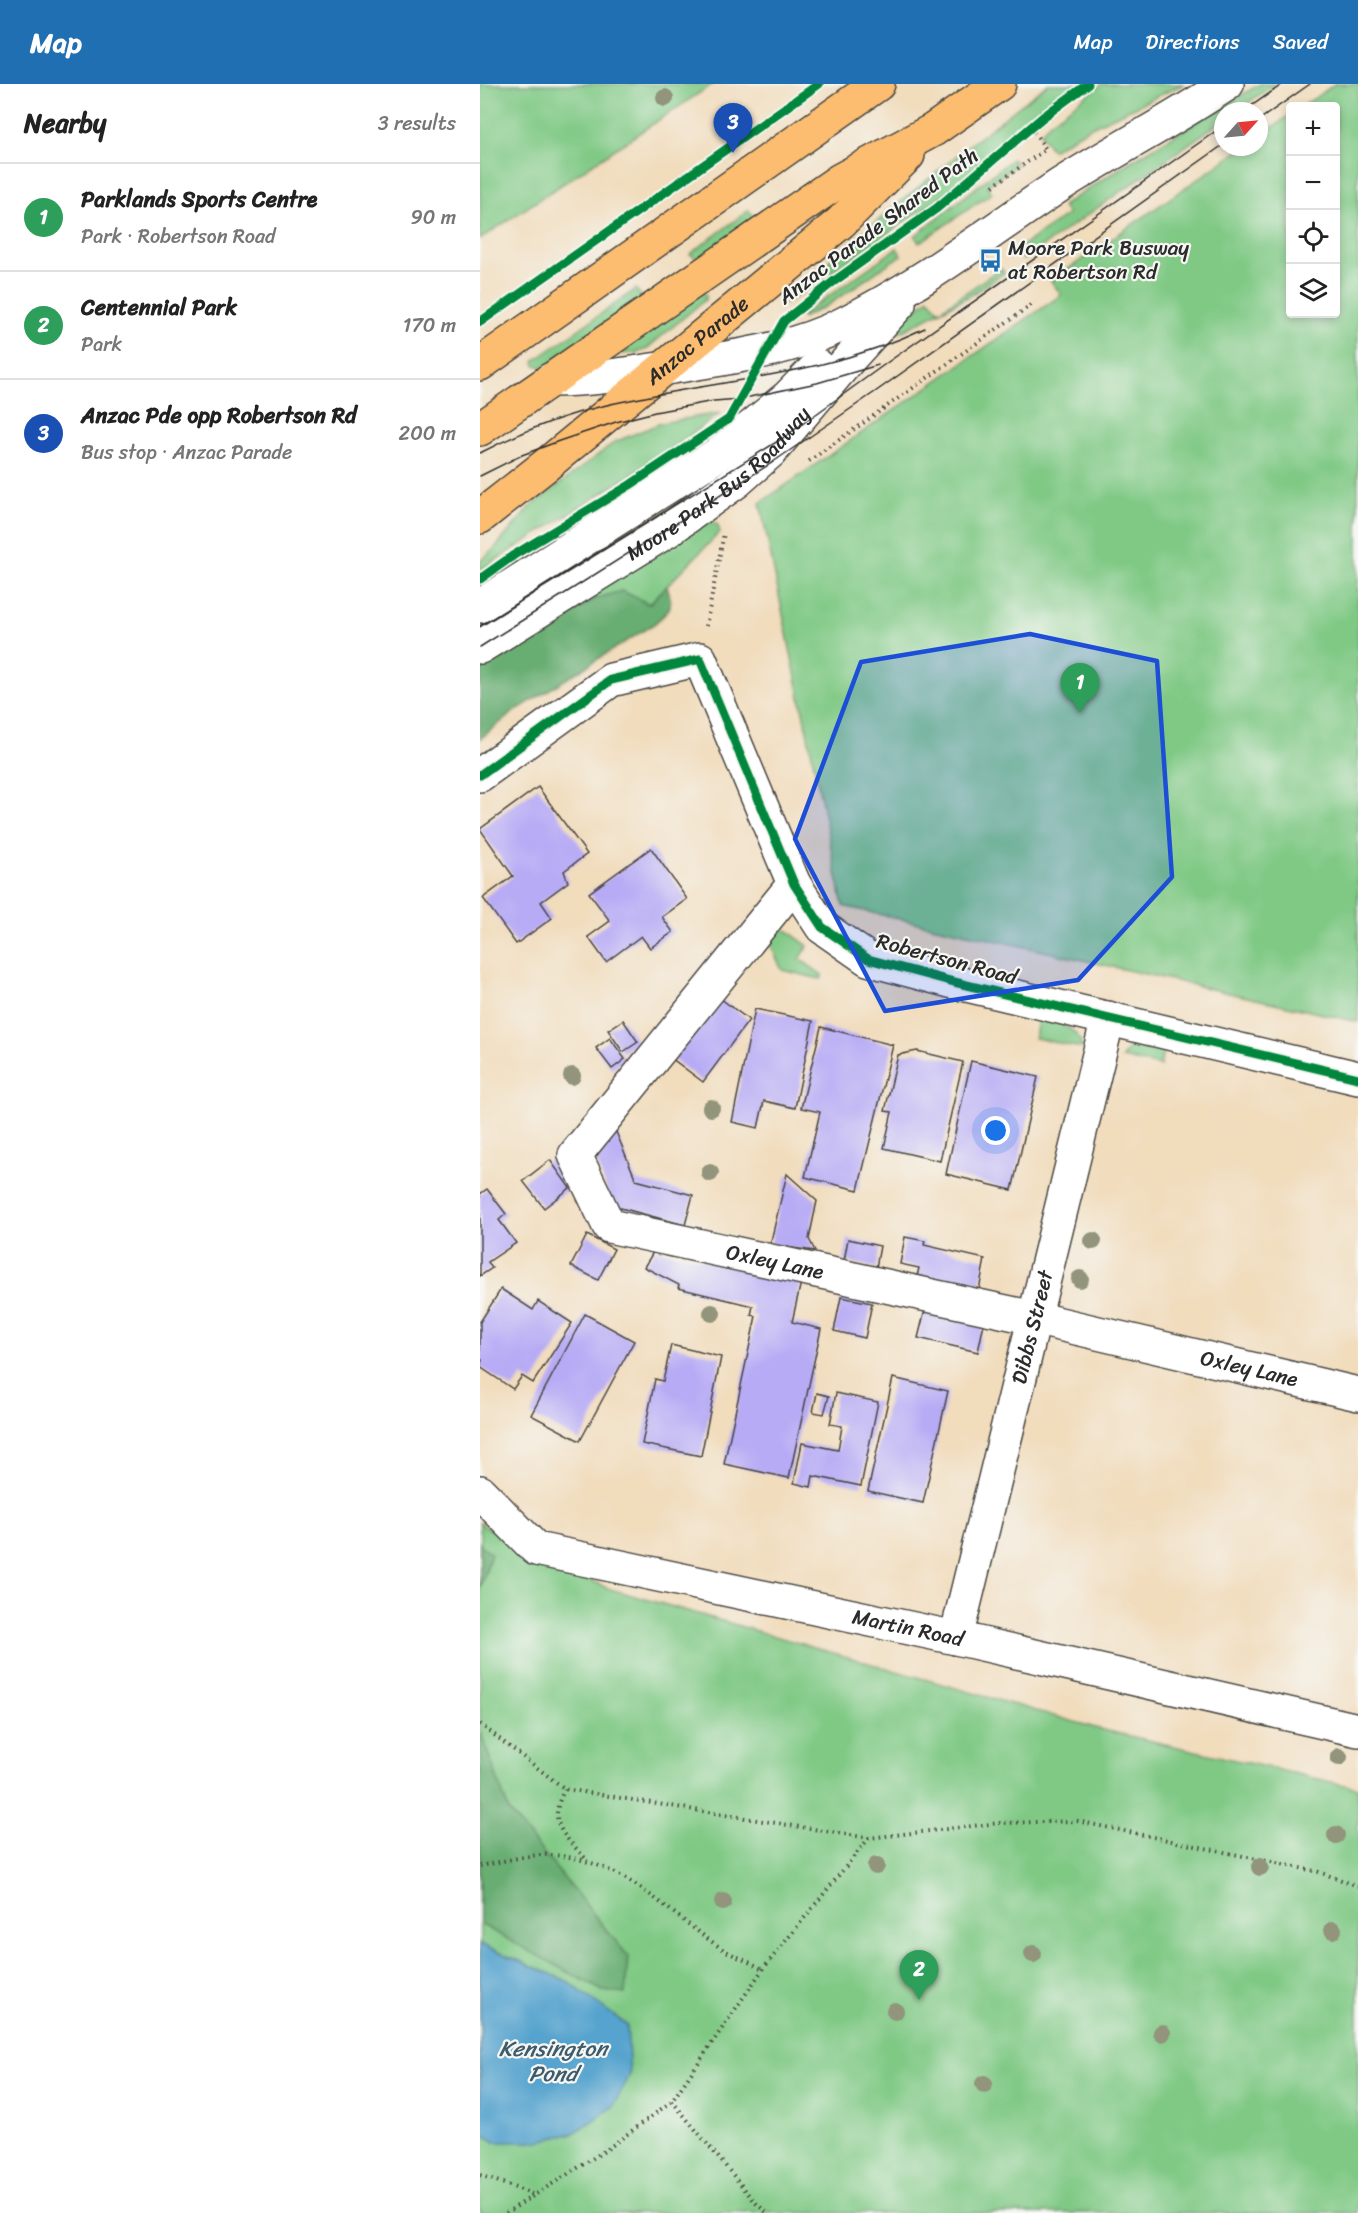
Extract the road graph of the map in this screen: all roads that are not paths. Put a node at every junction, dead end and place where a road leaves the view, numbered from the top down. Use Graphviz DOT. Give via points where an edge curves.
graph roads {
  1 [pos="878,84"];
  2 [pos="999,84"];
  3 [pos="1227,84"];
  4 [pos="933,130"];
  5 [pos="921,281"];
  6 [pos="876,307"];
  7 [pos="480,364"];
  8 [pos="663,368"];
  9 [pos="550,380"];
  10 [pos="480,402"];
  11 [pos="480,429"];
  12 [pos="480,517"];
  13 [pos="480,606"];
  14 [pos="480,647"];
  15 [pos="480,775"];
  16 [pos="794,884"];
  17 [pos="1108,1018"];
  18 [pos="1358,1078"];
  19 [pos="1034,1318"];
  20 [pos="1358,1394"];
  21 [pos="480,1492"];
  22 [pos="956,1638"];
  23 [pos="1358,1730"];
  1 -- 7 [label="main road"];
  2 -- 4 [label="main road, Anzac Parade"];
  3 -- 5 [label="street, Moore Park Bus Roadway" via="1081,172"];
  4 -- 8 [label="main road, Anzac Parade" via="841,222"];
  4 -- 9 [label="main road, Anzac Parade" via="840,180"];
  5 -- 6 [label="street, Moore Park Bus Roadway"];
  5 -- 14 [label="street, Moore Park Bus Roadway" via="783,438 750,470 667,531"];
  6 -- 8 [label="street, Moore Park Bus Roadway" via="812,338"];
  6 -- 13 [label="street, Moore Park Bus Roadway" via="850,329 788,397 717,455"];
  8 -- 9 [label="street, Moore Park Bus Roadway" via="603,378"];
  8 -- 12 [label="main road, Anzac Parade"];
  9 -- 10 [label="main road" via="511,387"];
  9 -- 11 [label="main road, Anzac Parade"];
  15 -- 16 [label="street, Robertson Road" via="611,680 700,659"];
  16 -- 17 [label="street, Robertson Road" via="822,927 868,959"];
  16 -- 19 [label="street, Oxley Lane" via="575,1155 609,1226"];
  17 -- 18 [label="street, Robertson Road"];
  17 -- 19 [label="street, Dibbs Street"];
  19 -- 20 [label="street, Oxley Lane"];
  19 -- 22 [label="street, Dibbs Street"];
  21 -- 22 [label="street, Martin Road" via="536,1549"];
  22 -- 23 [label="street, Martin Road"];
}
